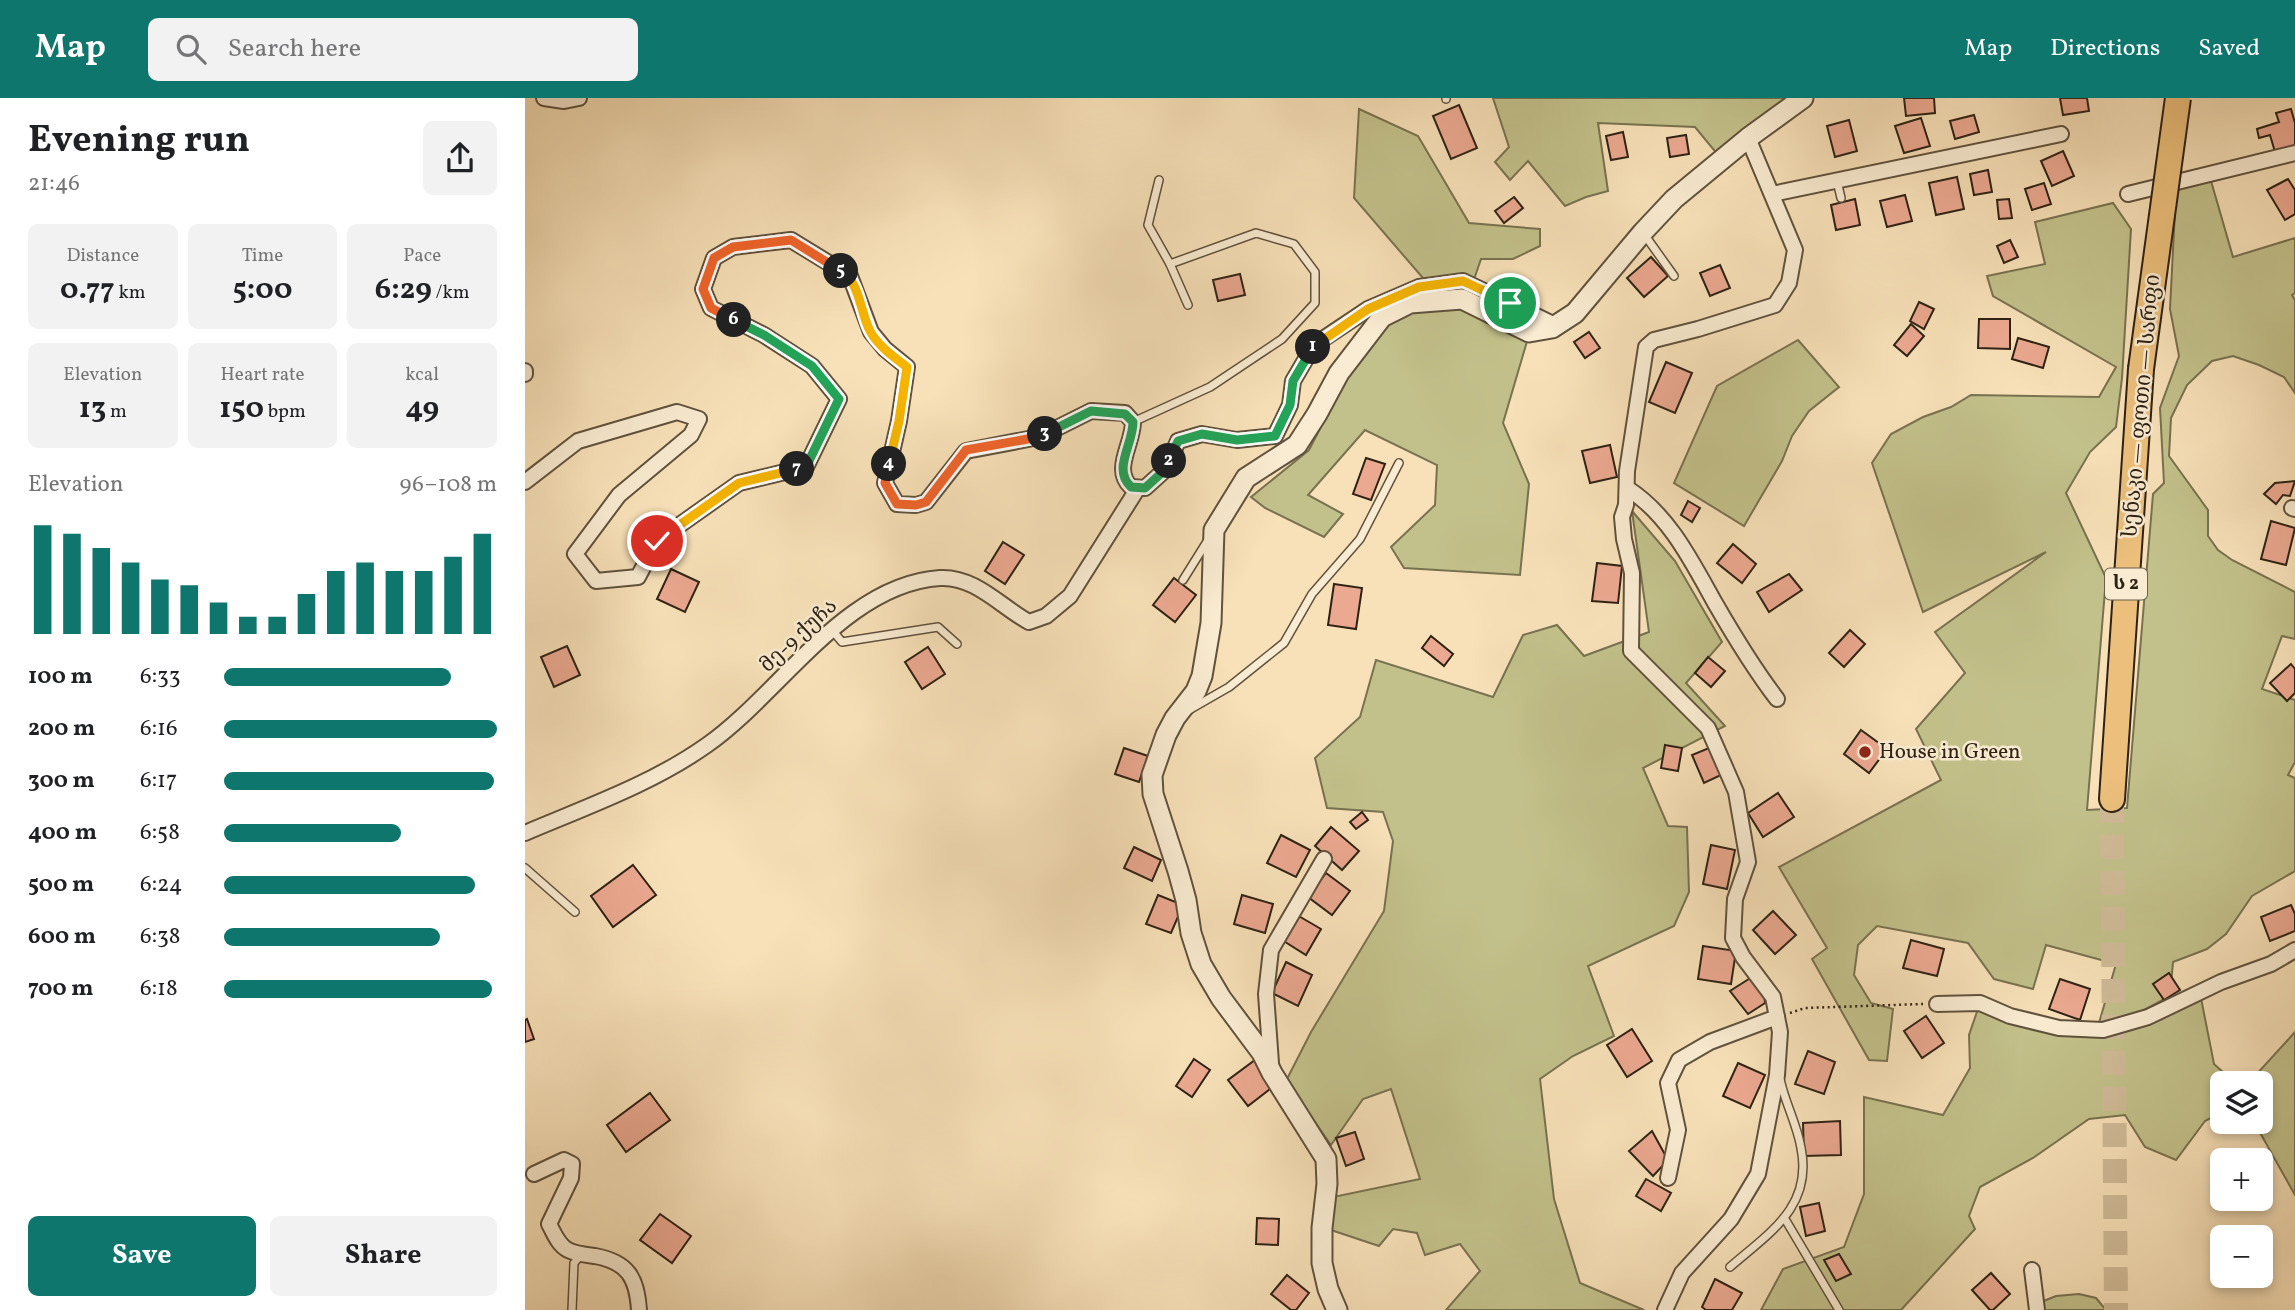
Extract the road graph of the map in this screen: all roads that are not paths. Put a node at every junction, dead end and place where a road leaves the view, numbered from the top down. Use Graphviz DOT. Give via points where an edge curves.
graph roads {
  1 [pos="544,98"];
  2 [pos="579,98"];
  3 [pos="1803,98"];
  4 [pos="2178,98"];
  5 [pos="2061,134"];
  6 [pos="1748,138"];
  7 [pos="2295,153"];
  8 [pos="1159,180"];
  9 [pos="1837,181"];
  10 [pos="1772,194"];
  11 [pos="2128,194"];
  12 [pos="1841,198"];
  13 [pos="1643,232"];
  14 [pos="1170,264"];
  15 [pos="1674,276"];
  16 [pos="1188,305"];
  17 [pos="1552,328"];
  18 [pos="1133,422"];
  19 [pos="1399,463"];
  20 [pos="525,482"];
  21 [pos="1138,488"];
  22 [pos="1627,488"];
  23 [pos="1214,530"];
  24 [pos="1183,580"];
  25 [pos="832,629"];
  26 [pos="957,644"];
  27 [pos="1777,699"];
  28 [pos="1175,718"];
  29 [pos="2112,799"];
  30 [pos="525,833"];
  31 [pos="1324,859"];
  32 [pos="525,868"];
  33 [pos="575,912"];
  34 [pos="2295,950"];
  35 [pos="1937,1004"];
  36 [pos="1777,1017"];
  37 [pos="1778,1069"];
  38 [pos="1272,1073"];
  39 [pos="534,1174"];
  40 [pos="1668,1178"];
  41 [pos="1785,1219"];
  42 [pos="583,1254"];
  43 [pos="1730,1267"];
  44 [pos="2032,1270"];
  45 [pos="572,1310"];
  46 [pos="639,1310"];
  47 [pos="1337,1310"];
  48 [pos="1665,1310"];
  49 [pos="1839,1310"];
  50 [pos="2037,1310"];
  1 -- 2 [label="street"];
  3 -- 6 [label="street"];
  4 -- 29 [label="highway, სენაკი — ფოთი — სარფი / ს 2, bridge" via="2141,369"];
  5 -- 9 [label="street"];
  6 -- 10 [label="street"];
  6 -- 13 [label="street" via="1674,199"];
  7 -- 11 [label="street"];
  8 -- 14 [label="lane" via="1148,225"];
  9 -- 10 [label="street"];
  9 -- 12 [label="lane"];
  10 -- 22 [label="street" via="1795,250 1789,283 1775,304 1654,340 1646,347"];
  13 -- 15 [label="lane"];
  13 -- 17 [label="street" via="1575,313"];
  14 -- 16 [label="lane"];
  14 -- 18 [label="lane" via="1256,233 1294,244 1315,272 1315,303 1282,339 1210,387"];
  17 -- 21 [label="street" via="1549,322 1463,281 1419,287 1368,309 1314,345 1293,381 1290,405 1275,436 1237,440 1202,434 1178,441 1166,469 1145,488"];
  17 -- 23 [label="street" via="1529,332 1462,299 1410,303 1382,317 1339,373 1297,445 1246,478"];
  18 -- 20 [label="street" via="1125,414 1091,411 1039,437 966,450 926,502 897,504 885,483 907,367 871,332 850,276 791,240 733,247 714,258 703,289 711,308 812,366 839,399 806,467 739,483 657,541 638,577 596,581 575,554 619,495 691,435 699,419 677,411 578,440"];
  18 -- 21 [label="street" via="1122,467 1124,481"];
  19 -- 28 [label="lane" via="1360,539 1312,594 1285,643 1229,687"];
  21 -- 25 [label="street, მე-9 ქუჩა" via="1070,596 1047,616 1029,622 964,581 942,578 905,584"];
  22 -- 27 [label="street" via="1671,529"];
  22 -- 36 [label="street" via="1622,517 1632,573 1631,651 1707,728 1737,792 1748,862 1735,899 1733,938 1773,997"];
  23 -- 24 [label="lane"];
  23 -- 28 [label="street" via="1207,655 1196,691"];
  25 -- 26 [label="lane" via="842,642 938,627"];
  25 -- 30 [label="street, მე-9 ქუჩა" via="743,718 706,746 644,782"];
  28 -- 38 [label="street" via="1152,775 1153,794 1201,964"];
  31 -- 38 [label="street" via="1271,950 1266,994"];
  32 -- 33 [label="lane"];
  34 -- 35 [label="street" via="2148,1017 2103,1030 2059,1028 1980,1003"];
  36 -- 37 [label="street"];
  36 -- 40 [label="street" via="1710,1042 1679,1060 1668,1083 1678,1130"];
  37 -- 41 [label="lane" via="1802,1149 1802,1187"];
  37 -- 48 [label="street" via="1758,1174 1731,1219 1682,1273"];
  38 -- 47 [label="street" via="1326,1159 1322,1263"];
  39 -- 42 [label="street" via="564,1160 572,1164 571,1178 549,1224 567,1250"];
  41 -- 43 [label="lane"];
  41 -- 49 [label="lane"];
  42 -- 45 [label="lane" via="574,1264"];
  42 -- 46 [label="street" via="609,1259 627,1269 638,1290"];
  44 -- 50 [label="street"];
}
